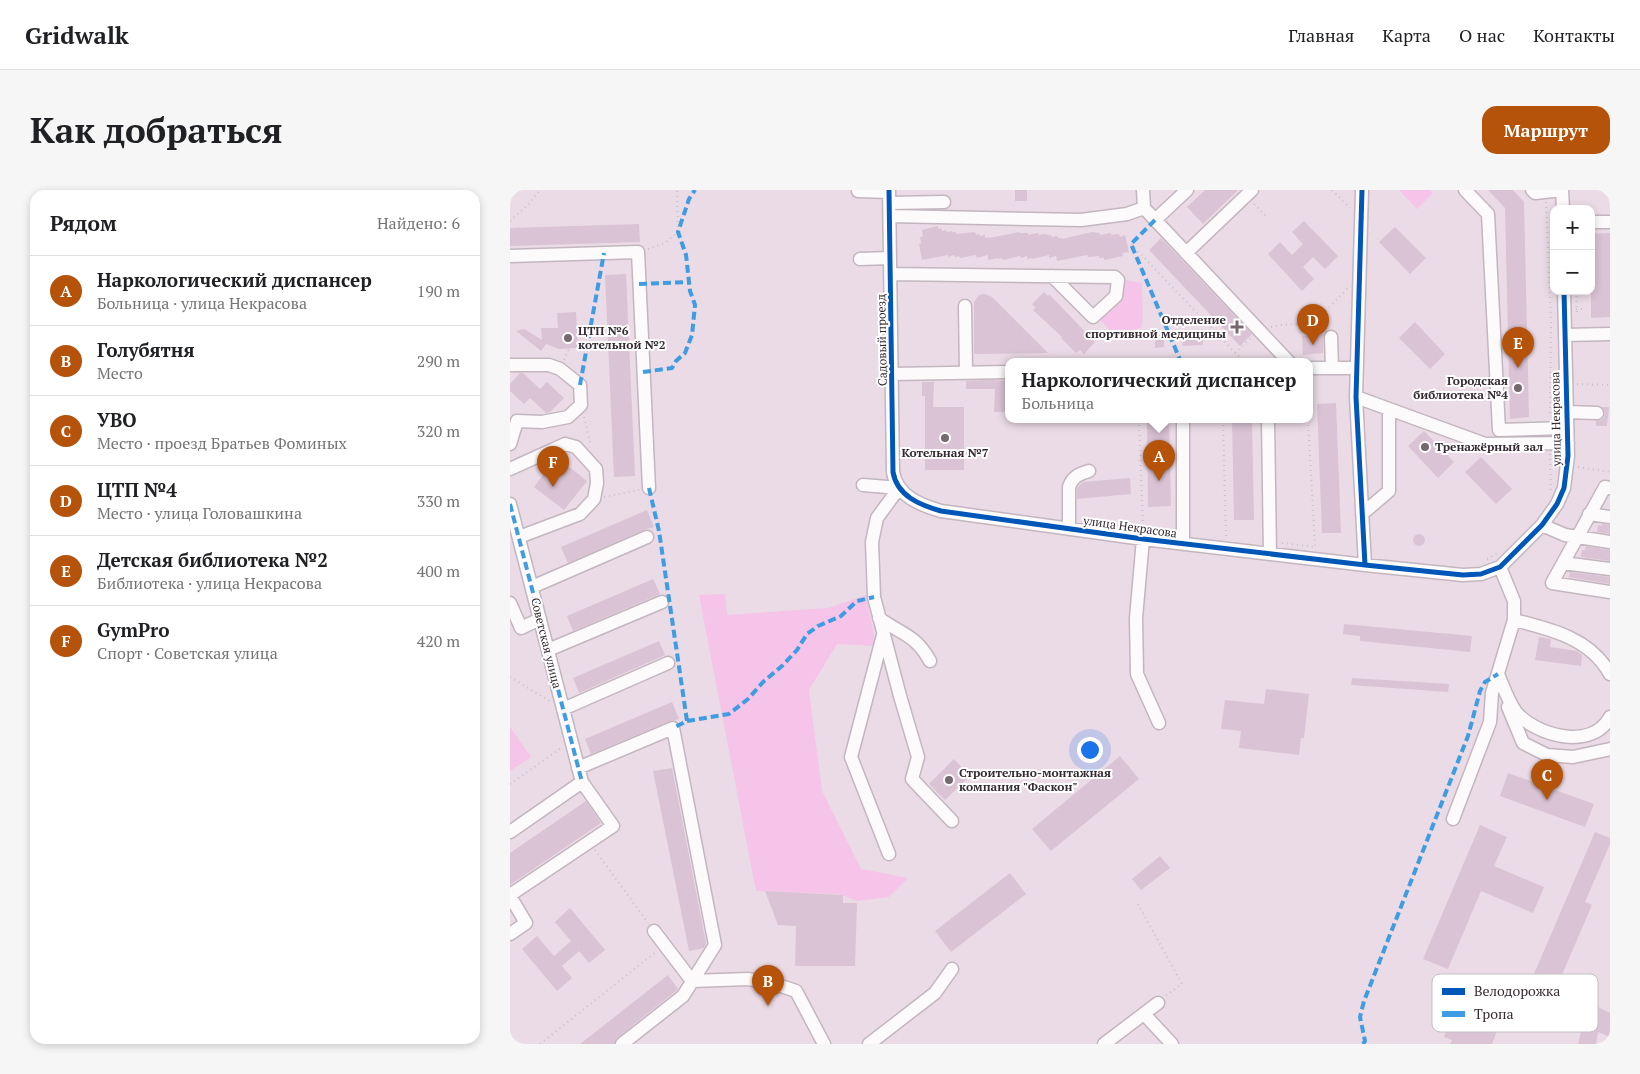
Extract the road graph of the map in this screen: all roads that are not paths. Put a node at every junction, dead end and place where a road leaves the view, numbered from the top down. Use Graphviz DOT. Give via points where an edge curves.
graph roads {
  1 [pos="1143,190"];
  2 [pos="1187,190"];
  3 [pos="1362,190"];
  4 [pos="1465,190"];
  5 [pos="1532,190"];
  6 [pos="1562,190"];
  7 [pos="858,191"];
  8 [pos="1249,193"];
  9 [pos="890,200"];
  10 [pos="944,202"];
  11 [pos="1563,205"];
  12 [pos="1144,208"];
  13 [pos="1156,220"];
  14 [pos="1595,222"];
  15 [pos="1610,222"];
  16 [pos="1360,244"];
  17 [pos="1186,253"];
  18 [pos="1351,255"];
  19 [pos="510,256"];
  20 [pos="890,258"];
  21 [pos="860,259"];
  22 [pos="891,274"];
  23 [pos="1052,276"];
  24 [pos="1564,295"];
  25 [pos="965,306"];
  26 [pos="1610,334"];
  27 [pos="1565,335"];
  28 [pos="1331,337"];
  29 [pos="1285,358"];
  30 [pos="510,365"];
  31 [pos="1313,368"];
  32 [pos="1332,368"];
  33 [pos="1357,368"];
  34 [pos="966,372"];
  35 [pos="1005,372"];
  36 [pos="892,374"];
  37 [pos="1356,397"];
  38 [pos="1388,409"];
  39 [pos="1597,415"];
  40 [pos="1567,419"];
  41 [pos="1183,423"];
  42 [pos="1268,423"];
  43 [pos="1568,443"];
  44 [pos="510,444"];
  45 [pos="510,469"];
  46 [pos="1089,471"];
  47 [pos="863,485"];
  48 [pos="648,488"];
  49 [pos="899,488"];
  50 [pos="1610,488"];
  51 [pos="510,504"];
  52 [pos="1362,514"];
  53 [pos="1589,514"];
  54 [pos="1610,517"];
  55 [pos="512,521"];
  56 [pos="1542,525"];
  57 [pos="1069,529"];
  58 [pos="1145,532"];
  59 [pos="519,537"];
  60 [pos="646,537"];
  61 [pos="1576,537"];
  62 [pos="1610,542"];
  63 [pos="1183,544"];
  64 [pos="1270,548"];
  65 [pos="1563,563"];
  66 [pos="1365,565"];
  67 [pos="1500,567"];
  68 [pos="1610,569"];
  69 [pos="532,587"];
  70 [pos="1610,592"];
  71 [pos="510,602"];
  72 [pos="662,602"];
  73 [pos="879,618"];
  74 [pos="540,620"];
  75 [pos="1514,620"];
  76 [pos="884,634"];
  77 [pos="548,650"];
  78 [pos="930,661"];
  79 [pos="668,663"];
  80 [pos="1609,672"];
  81 [pos="1498,674"];
  82 [pos="1507,694"];
  83 [pos="563,709"];
  84 [pos="1610,718"];
  85 [pos="1159,723"];
  86 [pos="1610,749"];
  87 [pos="578,768"];
  88 [pos="582,782"];
  89 [pos="1453,819"];
  90 [pos="952,821"];
  91 [pos="510,832"];
  92 [pos="890,854"];
  93 [pos="510,896"];
  94 [pos="654,931"];
  95 [pos="510,934"];
  96 [pos="952,969"];
  97 [pos="692,982"];
  98 [pos="1158,1002"];
  99 [pos="1144,1014"];
  100 [pos="622,1044"];
  101 [pos="824,1044"];
  102 [pos="869,1044"];
  103 [pos="1104,1044"];
  104 [pos="1172,1044"];
  1 -- 12 [label="street"];
  2 -- 13 [label="street"];
  3 -- 16 [label="street"];
  4 -- 40 [label="street" via="1488,214 1499,430 1550,428"];
  5 -- 6 [label="street" via="1534,193"];
  6 -- 11 [label="street"];
  7 -- 9 [label="street"];
  8 -- 17 [label="street"];
  9 -- 10 [label="street"];
  9 -- 12 [label="street" via="1081,220 1127,214"];
  9 -- 20 [label="street, Садовый проезд"];
  12 -- 13 [label="street"];
  13 -- 17 [label="street"];
  14 -- 15 [label="street"];
  16 -- 18 [label="street"];
  16 -- 33 [label="street"];
  17 -- 29 [label="street"];
  19 -- 48 [label="street" via="638,252"];
  20 -- 21 [label="street"];
  20 -- 22 [label="street, Садовый проезд"];
  22 -- 23 [label="street"];
  22 -- 36 [label="street, Садовый проезд"];
  23 -- 23 [label="street" via="1115,276 1117,292 1093,317"];
  24 -- 27 [label="street, улица Некрасова"];
  25 -- 34 [label="street"];
  26 -- 27 [label="street"];
  27 -- 40 [label="street, улица Некрасова"];
  28 -- 32 [label="street"];
  30 -- 44 [label="street" via="549,365 560,370 580,385 581,405 568,417 542,422 517,421"];
  31 -- 32 [label="street"];
  32 -- 33 [label="street"];
  33 -- 37 [label="street"];
  34 -- 35 [label="street"];
  34 -- 36 [label="street" via="919,376"];
  36 -- 49 [label="street, Садовый проезд" via="894,472"];
  37 -- 38 [label="street"];
  37 -- 52 [label="street"];
  38 -- 43 [label="street" via="1485,444"];
  38 -- 52 [label="street" via="1389,492"];
  39 -- 40 [label="street"];
  40 -- 43 [label="street, улица Некрасова"];
  41 -- 63 [label="street"];
  42 -- 64 [label="street"];
  43 -- 56 [label="street, улица Некрасова" via="1564,488"];
  45 -- 59 [label="street" via="565,444 576,447 596,469 594,499 580,514"];
  46 -- 57 [label="street" via="1071,480"];
  47 -- 49 [label="street"];
  49 -- 57 [label="street, улица Некрасова" via="923,506 940,511"];
  49 -- 73 [label="street" via="877,518 872,542 874,597"];
  50 -- 53 [label="street" via="1605,487"];
  51 -- 55 [label="street, Советская улица"];
  52 -- 66 [label="street"];
  53 -- 54 [label="street"];
  53 -- 61 [label="street"];
  55 -- 59 [label="street, Советская улица"];
  56 -- 61 [label="street"];
  56 -- 67 [label="street, улица Некрасова"];
  57 -- 58 [label="street, улица Некрасова"];
  58 -- 63 [label="street, улица Некрасова"];
  58 -- 85 [label="street" via="1136,618 1137,674"];
  59 -- 69 [label="street, Советская улица"];
  60 -- 69 [label="street"];
  61 -- 62 [label="street"];
  61 -- 65 [label="street"];
  63 -- 64 [label="street, улица Некрасова" via="1229,542"];
  64 -- 66 [label="street, улица Некрасова" via="1322,560"];
  65 -- 68 [label="street"];
  65 -- 70 [label="street" via="1552,583"];
  66 -- 67 [label="street, улица Некрасова" via="1463,575 1481,574"];
  67 -- 75 [label="street" via="1514,601"];
  69 -- 74 [label="street, Советская улица"];
  71 -- 74 [label="street" via="521,628"];
  72 -- 77 [label="street"];
  73 -- 76 [label="street"];
  73 -- 78 [label="street" via="912,638"];
  74 -- 77 [label="street, Советская улица"];
  75 -- 80 [label="street" via="1568,636"];
  75 -- 81 [label="street"];
  76 -- 90 [label="street" via="918,757 912,779"];
  76 -- 92 [label="street" via="851,757"];
  77 -- 83 [label="street, Советская улица"];
  79 -- 83 [label="street"];
  81 -- 82 [label="street"];
  81 -- 89 [label="street" via="1492,693 1490,722"];
  82 -- 84 [label="street" via="1516,711 1529,723 1554,734 1576,738 1588,735 1600,729"];
  82 -- 86 [label="street" via="1507,703 1523,743 1547,754 1573,757"];
  83 -- 87 [label="street, Советская улица"];
  87 -- 88 [label="street, Советская улица"];
  87 -- 97 [label="street" via="673,728 715,945"];
  88 -- 91 [label="street"];
  88 -- 93 [label="street, Советская улица" via="613,826"];
  93 -- 95 [label="street" via="526,922"];
  94 -- 97 [label="street"];
  96 -- 102 [label="street" via="935,994"];
  97 -- 100 [label="street" via="683,996"];
  97 -- 101 [label="street" via="748,979 796,991"];
  98 -- 99 [label="street"];
  99 -- 103 [label="street"];
  99 -- 104 [label="street"];
}
